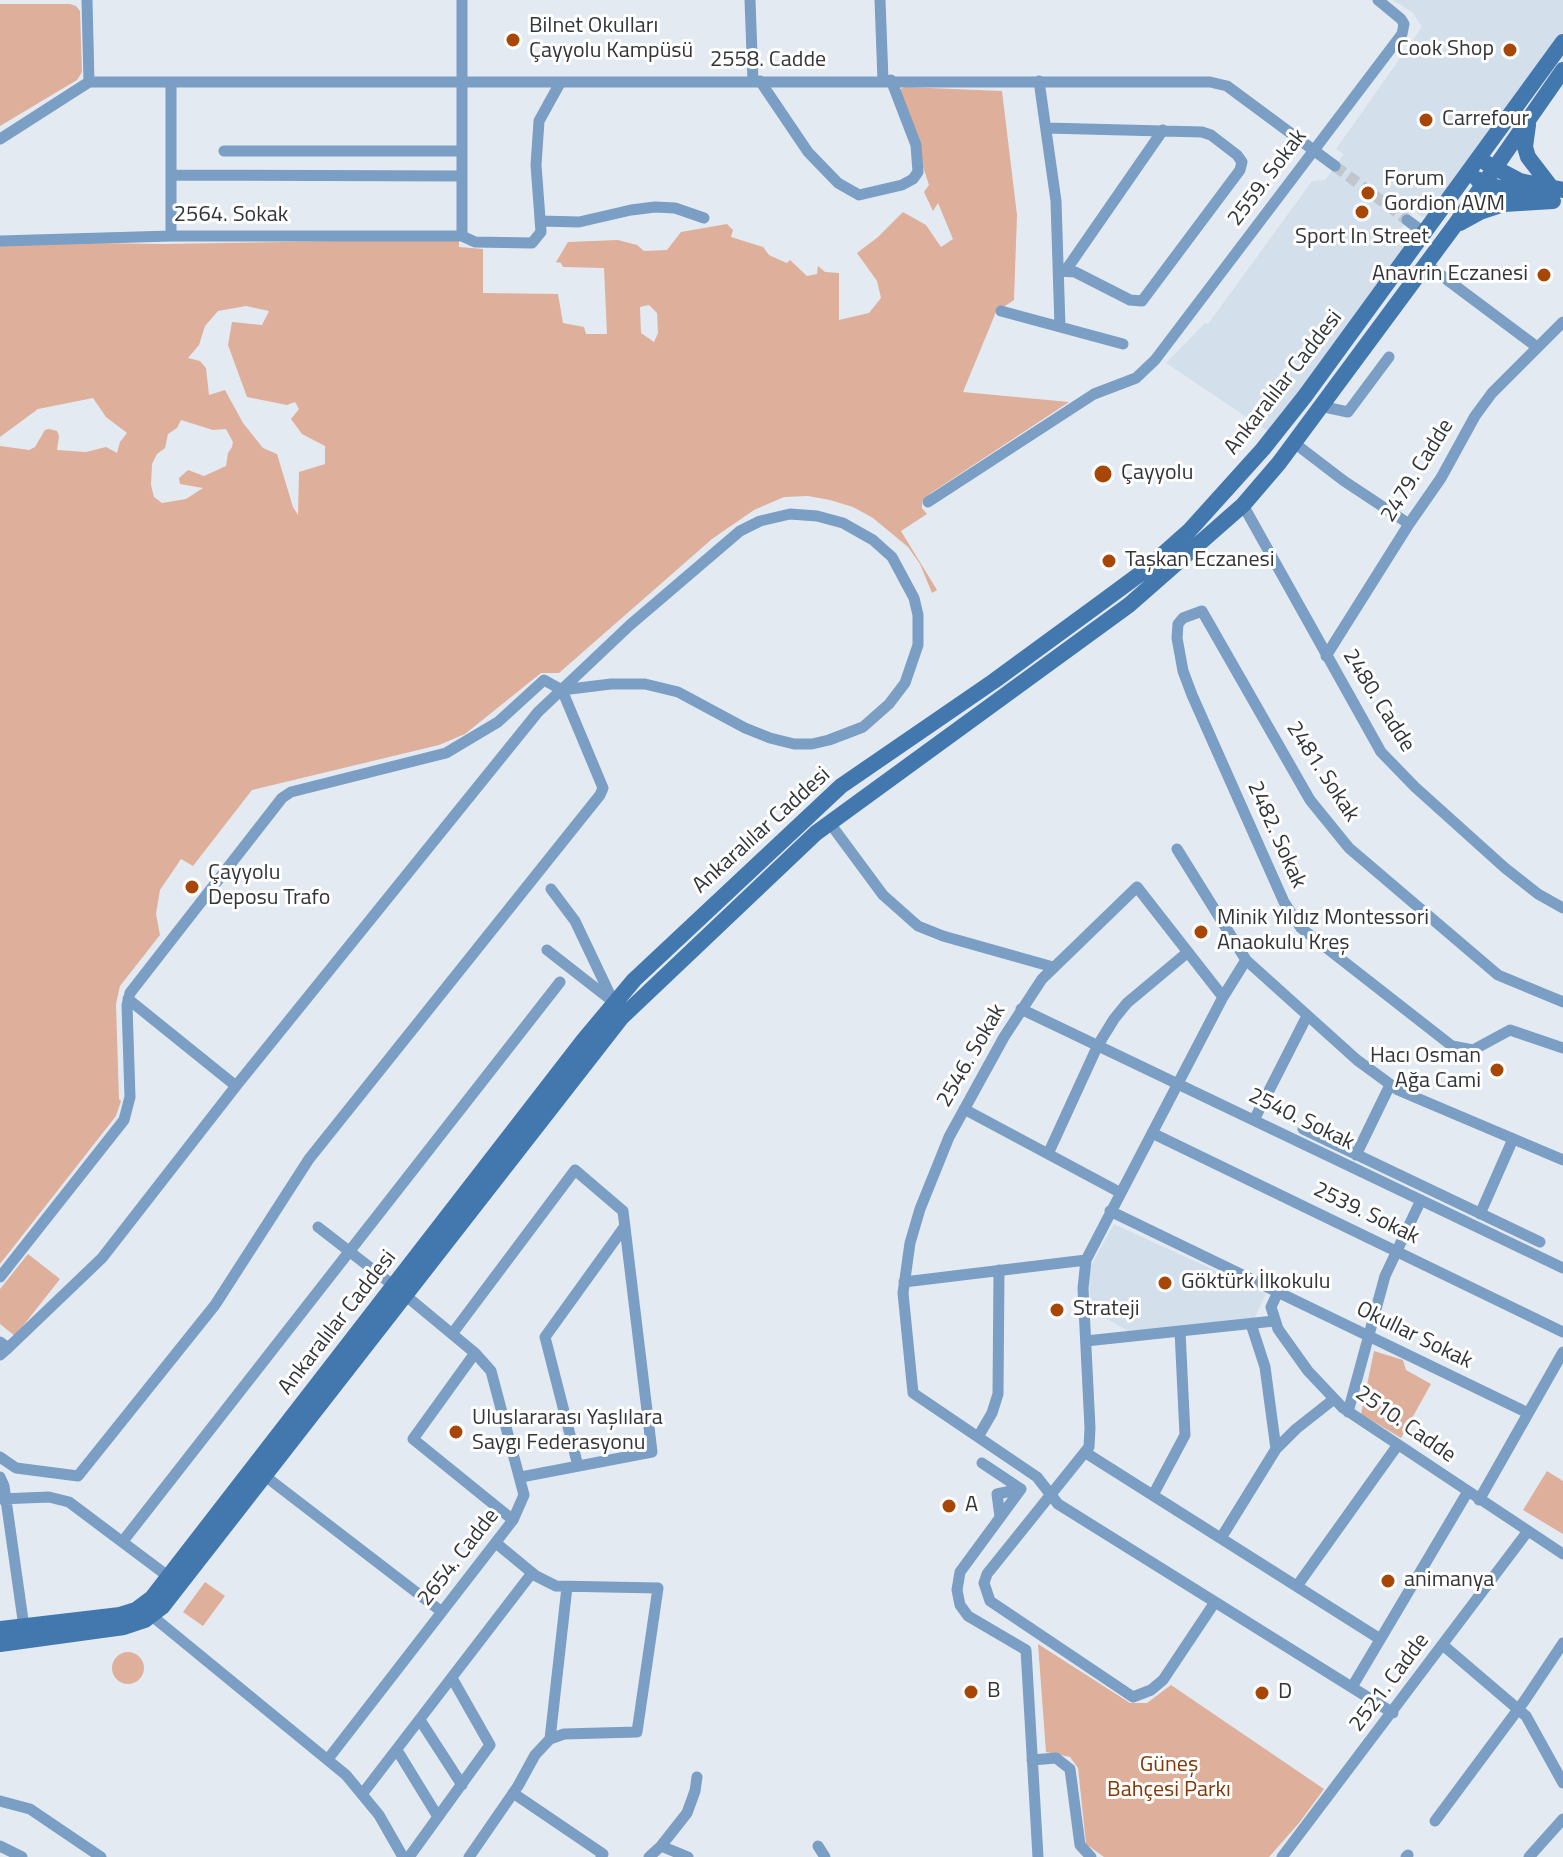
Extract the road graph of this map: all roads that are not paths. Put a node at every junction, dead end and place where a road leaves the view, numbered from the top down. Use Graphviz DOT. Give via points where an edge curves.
graph roads {
  1 [pos="87,0"];
  2 [pos="462,0"];
  3 [pos="750,0"];
  4 [pos="880,0"];
  5 [pos="1378,0"];
  6 [pos="1563,42"];
  7 [pos="1563,70"];
  8 [pos="887,80"];
  9 [pos="756,81"];
  10 [pos="1039,81"];
  11 [pos="89,82"];
  12 [pos="462,82"];
  13 [pos="171,83"];
  14 [pos="560,83"];
  15 [pos="1530,116"];
  16 [pos="1046,128"];
  17 [pos="1163,130"];
  18 [pos="0,139"];
  19 [pos="224,151"];
  20 [pos="461,151"];
  21 [pos="1314,151"];
  22 [pos="1480,159"];
  23 [pos="1335,166"];
  24 [pos="1495,169"];
  25 [pos="1469,174"];
  26 [pos="171,175"];
  27 [pos="461,176"];
  28 [pos="1484,184"];
  29 [pos="1557,196"];
  30 [pos="704,218"];
  31 [pos="1407,220"];
  32 [pos="541,221"];
  33 [pos="1455,225"];
  34 [pos="1426,234"];
  35 [pos="171,236"];
  36 [pos="462,236"];
  37 [pos="0,241"];
  38 [pos="1440,245"];
  39 [pos="1426,264"];
  40 [pos="1063,270"];
  41 [pos="1001,311"];
  42 [pos="1563,322"];
  43 [pos="1060,327"];
  44 [pos="1123,344"];
  45 [pos="1537,347"];
  46 [pos="1389,357"];
  47 [pos="1320,406"];
  48 [pos="1293,442"];
  49 [pos="1230,487"];
  50 [pos="928,502"];
  51 [pos="1243,505"];
  52 [pos="1409,524"];
  53 [pos="1102,602"];
  54 [pos="1202,611"];
  55 [pos="1114,616"];
  56 [pos="1326,656"];
  57 [pos="562,690"];
  58 [pos="818,806"];
  59 [pos="829,822"];
  60 [pos="1177,849"];
  61 [pos="551,889"];
  62 [pos="1563,908"];
  63 [pos="547,950"];
  64 [pos="1188,952"];
  65 [pos="1246,960"];
  66 [pos="1053,967"];
  67 [pos="560,982"];
  68 [pos="1223,997"];
  69 [pos="128,999"];
  70 [pos="1563,1002"];
  71 [pos="614,1003"];
  72 [pos="1021,1009"];
  73 [pos="1307,1016"];
  74 [pos="1098,1045"];
  75 [pos="1563,1048"];
  76 [pos="1178,1083"];
  77 [pos="1390,1085"];
  78 [pos="236,1086"];
  79 [pos="964,1109"];
  80 [pos="1254,1120"];
  81 [pos="1303,1129"];
  82 [pos="1152,1133"];
  83 [pos="1513,1139"];
  84 [pos="1048,1154"];
  85 [pos="1356,1155"];
  86 [pos="1563,1160"];
  87 [pos="1384,1175"];
  88 [pos="1121,1193"];
  89 [pos="1421,1200"];
  90 [pos="1110,1211"];
  91 [pos="1480,1214"];
  92 [pos="625,1226"];
  93 [pos="318,1227"];
  94 [pos="1540,1242"];
  95 [pos="1396,1251"];
  96 [pos="349,1252"];
  97 [pos="1086,1260"];
  98 [pos="1563,1268"];
  99 [pos="999,1270"];
  100 [pos="0,1277"];
  101 [pos="904,1282"];
  102 [pos="399,1291"];
  103 [pos="1278,1292"];
  104 [pos="1274,1321"];
  105 [pos="1251,1324"];
  106 [pos="1180,1331"];
  107 [pos="1563,1332"];
  108 [pos="452,1334"];
  109 [pos="1369,1336"];
  110 [pos="1086,1341"];
  111 [pos="3,1348"];
  112 [pos="1563,1352"];
  113 [pos="475,1353"];
  114 [pos="1334,1399"];
  115 [pos="1348,1412"];
  116 [pos="1528,1413"];
  117 [pos="978,1437"];
  118 [pos="1397,1446"];
  119 [pos="1276,1449"];
  120 [pos="1086,1453"];
  121 [pos="0,1457"];
  122 [pos="982,1463"];
  123 [pos="578,1466"];
  124 [pos="265,1476"];
  125 [pos="0,1477"];
  126 [pos="521,1477"];
  127 [pos="1467,1493"];
  128 [pos="1051,1495"];
  129 [pos="1153,1495"];
  130 [pos="3,1498"];
  131 [pos="1479,1500"];
  132 [pos="513,1520"];
  133 [pos="1528,1531"];
  134 [pos="1221,1538"];
  135 [pos="123,1541"];
  136 [pos="496,1543"];
  137 [pos="1563,1554"];
  138 [pos="532,1573"];
  139 [pos="169,1577"];
  140 [pos="1297,1586"];
  141 [pos="567,1587"];
  142 [pos="1215,1602"];
  143 [pos="146,1611"];
  144 [pos="442,1612"];
  145 [pos="24,1627"];
  146 [pos="0,1629"];
  147 [pos="1380,1639"];
  148 [pos="1563,1643"];
  149 [pos="0,1644"];
  150 [pos="1444,1646"];
  151 [pos="452,1678"];
  152 [pos="1352,1687"];
  153 [pos="1519,1708"];
  154 [pos="1393,1713"];
  155 [pos="420,1720"];
  156 [pos="550,1739"];
  157 [pos="397,1750"];
  158 [pos="328,1759"];
  159 [pos="1032,1760"];
  160 [pos="697,1777"];
  161 [pos="1563,1783"];
  162 [pos="462,1785"];
  163 [pos="363,1793"];
  164 [pos="513,1793"];
  165 [pos="0,1801"];
  166 [pos="438,1817"];
  167 [pos="1563,1819"];
  168 [pos="1435,1821"];
  169 [pos="0,1846"];
  170 [pos="661,1846"];
  171 [pos="22,1857"];
  172 [pos="101,1857"];
  173 [pos="406,1857"];
  174 [pos="469,1857"];
  175 [pos="601,1857"];
  176 [pos="649,1857"];
  177 [pos="688,1857"];
  178 [pos="1038,1857"];
  179 [pos="1091,1857"];
  180 [pos="1282,1857"];
  181 [pos="1529,1857"];
  1 -- 11 [label="street"];
  2 -- 12 [label="street"];
  3 -- 9 [label="street"];
  4 -- 8 [label="street"];
  5 -- 21 [label="street, 2559. Sokak" via="1398,15 1404,24 1402,34"];
  6 -- 22 [label="main road, Ankaralılar Caddesi"];
  7 -- 15 [label="main road, Ankaralılar Caddesi"];
  8 -- 9 [label="street, 2558. Cadde"];
  8 -- 9 [label="street" via="916,145 918,172 902,185 859,195 838,183 808,152"];
  8 -- 10 [label="street, 2558. Cadde"];
  9 -- 14 [label="street, 2558. Cadde"];
  10 -- 16 [label="street"];
  10 -- 21 [label="street, 2558. Cadde" via="1220,83"];
  11 -- 13 [label="street, 2558. Cadde"];
  11 -- 18 [label="street"];
  12 -- 13 [label="street, 2558. Cadde"];
  12 -- 14 [label="street, 2558. Cadde"];
  12 -- 20 [label="street"];
  13 -- 26 [label="street"];
  14 -- 32 [label="street" via="541,114 538,130"];
  15 -- 24 [label="main road, Ankaralılar Caddesi"];
  15 -- 29 [label="main road" via="1528,157"];
  16 -- 17 [label="street"];
  16 -- 40 [label="street"];
  17 -- 40 [label="street"];
  17 -- 40 [label="street" via="1211,135 1240,158 1240,170 1142,301"];
  19 -- 20 [label="street"];
  20 -- 27 [label="street"];
  21 -- 23 [label="street, 2558. Cadde"];
  21 -- 50 [label="street, 2559. Sokak" via="1161,354 1136,378 1094,394"];
  22 -- 24 [label="main road"];
  22 -- 25 [label="main road, Ankaralılar Caddesi"];
  24 -- 28 [label="main road, Ankaralılar Caddesi"];
  24 -- 29 [label="main road"];
  25 -- 28 [label="main road"];
  25 -- 34 [label="main road, Ankaralılar Caddesi"];
  26 -- 27 [label="street"];
  26 -- 35 [label="street"];
  27 -- 36 [label="street"];
  28 -- 29 [label="main road"];
  28 -- 33 [label="main road, Ankaralılar Caddesi"];
  29 -- 33 [label="main road" via="1504,204"];
  30 -- 32 [label="street" via="662,207 579,222"];
  31 -- 34 [label="street"];
  32 -- 36 [label="street, 2564. Sokak" via="541,232 532,243 475,242"];
  33 -- 38 [label="main road, Ankaralılar Caddesi"];
  34 -- 38 [label="main road"];
  34 -- 49 [label="main road, Ankaralılar Caddesi"];
  35 -- 36 [label="street, 2564. Sokak"];
  35 -- 37 [label="street, 2564. Sokak"];
  38 -- 39 [label="main road, Ankaralılar Caddesi"];
  39 -- 45 [label="street"];
  39 -- 47 [label="main road, Ankaralılar Caddesi"];
  40 -- 43 [label="street"];
  41 -- 43 [label="street"];
  42 -- 45 [label="street, 2479. Cadde"];
  43 -- 44 [label="street"];
  45 -- 52 [label="street, 2479. Cadde" via="1475,416"];
  46 -- 47 [label="street" via="1348,412"];
  47 -- 48 [label="main road, Ankaralılar Caddesi"];
  48 -- 51 [label="main road, Ankaralılar Caddesi"];
  48 -- 52 [label="street"];
  49 -- 51 [label="main road"];
  49 -- 53 [label="main road, Ankaralılar Caddesi" via="1167,551"];
  51 -- 55 [label="main road, Ankaralılar Caddesi"];
  51 -- 56 [label="street, 2480. Cadde"];
  52 -- 56 [label="street, 2479. Cadde"];
  53 -- 55 [label="main road"];
  53 -- 58 [label="main road, Ankaralılar Caddesi"];
  54 -- 70 [label="street, 2481. Sokak" via="1333,832 1498,975"];
  54 -- 75 [label="street, 2482. Sokak" via="1178,624 1183,671 1296,922 1452,1046 1473,1050 1510,1030"];
  55 -- 59 [label="main road, Ankaralılar Caddesi"];
  56 -- 62 [label="street, 2480. Cadde" via="1370,735 1397,769 1505,868"];
  57 -- 57 [label="street" via="740,531 769,518 809,515 851,527 892,557 914,598 918,645 905,683 863,727 829,740 794,744 770,738 660,687 611,684"];
  57 -- 69 [label="street" via="544,680 498,722 446,753 282,798"];
  57 -- 78 [label="street" via="500,757"];
  57 -- 121 [label="street" via="603,788 600,795 309,1159 215,1305 78,1476 16,1468"];
  58 -- 59 [label="main road"];
  58 -- 71 [label="main road, Ankaralılar Caddesi"];
  59 -- 66 [label="street" via="883,895 918,926"];
  59 -- 102 [label="main road, Ankaralılar Caddesi" via="621,1018"];
  60 -- 65 [label="street"];
  61 -- 71 [label="street" via="575,921"];
  63 -- 71 [label="street"];
  64 -- 66 [label="street, 2546. Sokak" via="1137,887"];
  64 -- 68 [label="street"];
  64 -- 74 [label="street" via="1127,1003"];
  65 -- 68 [label="street"];
  65 -- 73 [label="street"];
  66 -- 72 [label="street, 2546. Sokak"];
  67 -- 96 [label="street"];
  68 -- 76 [label="street"];
  69 -- 78 [label="street"];
  69 -- 100 [label="street" via="130,1097 124,1120"];
  71 -- 102 [label="main road, Ankaralılar Caddesi"];
  72 -- 74 [label="street, 2540. Sokak"];
  72 -- 79 [label="street, 2546. Sokak"];
  73 -- 77 [label="street"];
  73 -- 80 [label="street"];
  74 -- 76 [label="street, 2540. Sokak"];
  74 -- 84 [label="street"];
  76 -- 80 [label="street, 2540. Sokak"];
  76 -- 82 [label="street"];
  77 -- 83 [label="street"];
  77 -- 85 [label="street"];
  78 -- 111 [label="street" via="102,1258"];
  79 -- 84 [label="street"];
  79 -- 101 [label="street, 2546. Sokak" via="926,1190"];
  80 -- 87 [label="street, 2540. Sokak"];
  81 -- 85 [label="street"];
  82 -- 88 [label="street"];
  82 -- 95 [label="street, 2539. Sokak"];
  83 -- 86 [label="street"];
  83 -- 91 [label="street"];
  84 -- 88 [label="street"];
  85 -- 87 [label="street"];
  87 -- 89 [label="street, 2540. Sokak"];
  87 -- 91 [label="street"];
  88 -- 90 [label="street"];
  89 -- 95 [label="street"];
  89 -- 98 [label="street, 2540. Sokak"];
  90 -- 97 [label="street"];
  90 -- 103 [label="street, Okullar Sokak"];
  91 -- 94 [label="street"];
  92 -- 108 [label="street" via="623,1211 575,1170"];
  92 -- 123 [label="street" via="545,1337"];
  92 -- 123 [label="street" via="652,1452"];
  93 -- 96 [label="street, 2654. Cadde"];
  95 -- 107 [label="street, 2539. Sokak"];
  95 -- 109 [label="street"];
  96 -- 102 [label="street, 2654. Cadde"];
  96 -- 135 [label="street"];
  97 -- 99 [label="street"];
  97 -- 110 [label="street"];
  99 -- 101 [label="street"];
  99 -- 117 [label="street" via="998,1394"];
  101 -- 117 [label="street, 2546. Sokak" via="913,1393"];
  102 -- 108 [label="street, 2654. Cadde"];
  102 -- 124 [label="main road, Ankaralılar Caddesi"];
  102 -- 139 [label="main road, Ankaralılar Caddesi"];
  103 -- 104 [label="street" via="1271,1307"];
  103 -- 109 [label="street, Okullar Sokak"];
  104 -- 105 [label="street"];
  104 -- 114 [label="street, 2510. Cadde"];
  105 -- 106 [label="street"];
  105 -- 119 [label="street" via="1265,1367"];
  106 -- 110 [label="street"];
  106 -- 129 [label="street" via="1185,1435"];
  108 -- 113 [label="street, 2654. Cadde"];
  109 -- 115 [label="street"];
  109 -- 116 [label="street, Okullar Sokak"];
  110 -- 120 [label="street" via="1091,1436"];
  112 -- 116 [label="street"];
  113 -- 126 [label="street, 2654. Cadde" via="493,1376"];
  113 -- 132 [label="street" via="413,1439"];
  114 -- 115 [label="street, 2510. Cadde"];
  114 -- 119 [label="street"];
  115 -- 118 [label="street, 2510. Cadde"];
  116 -- 131 [label="street"];
  117 -- 128 [label="street" via="1037,1477"];
  118 -- 127 [label="street, 2510. Cadde"];
  118 -- 140 [label="street"];
  119 -- 134 [label="street"];
  120 -- 128 [label="street"];
  120 -- 129 [label="street"];
  122 -- 159 [label="street" via="1021,1489 960,1572 957,1590 968,1616 1026,1650"];
  123 -- 126 [label="street"];
  124 -- 143 [label="main road, Ankaralılar Caddesi" via="166,1602"];
  124 -- 144 [label="street"];
  125 -- 130 [label="street"];
  126 -- 132 [label="street, 2654. Cadde" via="524,1495"];
  127 -- 131 [label="street, 2510. Cadde"];
  127 -- 147 [label="street"];
  128 -- 142 [label="street"];
  128 -- 142 [label="street" via="987,1574 984,1588 990,1601 1133,1697 1163,1680"];
  129 -- 134 [label="street"];
  130 -- 135 [label="street" via="64,1499"];
  130 -- 145 [label="street"];
  131 -- 133 [label="street, 2510. Cadde"];
  132 -- 136 [label="street, 2654. Cadde"];
  133 -- 137 [label="street, 2510. Cadde"];
  133 -- 150 [label="street, 2521. Cadde"];
  134 -- 140 [label="street"];
  135 -- 139 [label="street"];
  136 -- 138 [label="street"];
  136 -- 144 [label="street, 2654. Cadde"];
  138 -- 141 [label="street"];
  138 -- 151 [label="street"];
  139 -- 143 [label="main road, Ankaralılar Caddesi"];
  140 -- 147 [label="street"];
  141 -- 156 [label="street"];
  141 -- 156 [label="street" via="658,1588 637,1732"];
  142 -- 152 [label="street"];
  143 -- 145 [label="main road"];
  143 -- 149 [label="main road, Ankaralılar Caddesi" via="124,1627"];
  143 -- 158 [label="street"];
  144 -- 158 [label="street, 2654. Cadde"];
  145 -- 146 [label="main road"];
  147 -- 152 [label="street"];
  148 -- 153 [label="street"];
  150 -- 153 [label="street"];
  150 -- 154 [label="street, 2521. Cadde"];
  151 -- 155 [label="street"];
  151 -- 162 [label="street" via="490,1745"];
  152 -- 154 [label="street"];
  153 -- 161 [label="street"];
  153 -- 168 [label="street"];
  154 -- 180 [label="street, 2521. Cadde"];
  155 -- 157 [label="street"];
  155 -- 162 [label="street"];
  156 -- 164 [label="street"];
  157 -- 163 [label="street"];
  157 -- 166 [label="street"];
  158 -- 163 [label="street"];
  159 -- 178 [label="street"];
  159 -- 179 [label="street" via="1056,1758 1070,1769 1080,1845"];
  160 -- 170 [label="street" via="687,1813"];
  162 -- 166 [label="street"];
  163 -- 173 [label="street"];
  164 -- 174 [label="street"];
  164 -- 175 [label="street"];
  165 -- 172 [label="street" via="30,1809"];
  166 -- 173 [label="street"];
  167 -- 181 [label="street"];
  169 -- 171 [label="street"];
  170 -- 176 [label="street"];
  170 -- 177 [label="street"];
}
